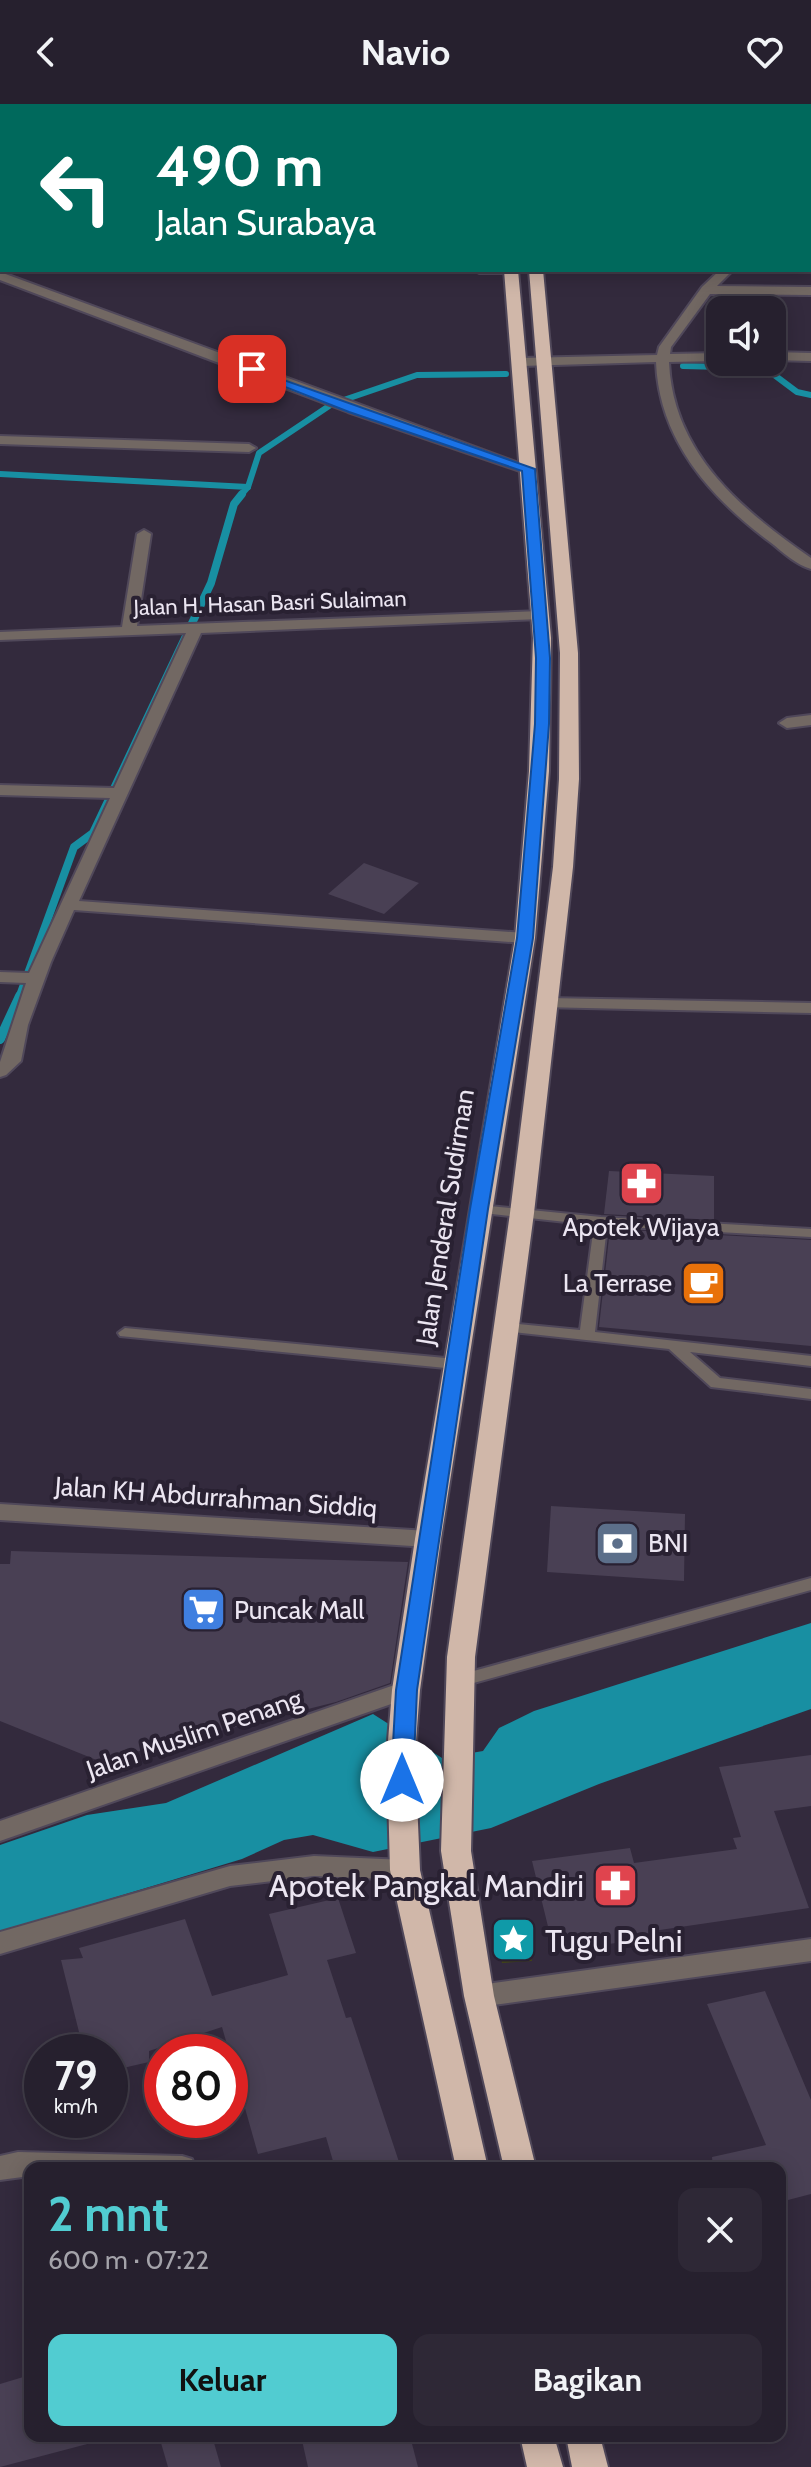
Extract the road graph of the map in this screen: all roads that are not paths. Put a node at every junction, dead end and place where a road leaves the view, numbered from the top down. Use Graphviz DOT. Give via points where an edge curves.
graph roads {
  1 [pos="511,272"];
  2 [pos="536,272"];
  3 [pos="725,272"];
  4 [pos="0,276"];
  5 [pos="706,290"];
  6 [pos="811,291"];
  7 [pos="786,356"];
  8 [pos="706,357"];
  9 [pos="811,357"];
  10 [pos="662,358"];
  11 [pos="521,362"];
  12 [pos="546,362"];
  13 [pos="0,440"];
  14 [pos="249,448"];
  15 [pos="528,469"];
  16 [pos="144,534"];
  17 [pos="811,565"];
  18 [pos="541,615"];
  19 [pos="195,628"];
  20 [pos="129,630"];
  21 [pos="0,636"];
  22 [pos="811,720"];
  23 [pos="787,723"];
  24 [pos="0,790"];
  25 [pos="109,793"];
  26 [pos="70,905"];
  27 [pos="525,938"];
  28 [pos="5,977"];
  29 [pos="33,978"];
  30 [pos="547,1003"];
  31 [pos="811,1008"];
  32 [pos="0,1071"];
  33 [pos="479,1209"];
  34 [pos="522,1213"];
  35 [pos="601,1221"];
  36 [pos="811,1233"];
  37 [pos="508,1328"];
  38 [pos="125,1333"];
  39 [pos="587,1335"];
  40 [pos="673,1344"];
  41 [pos="811,1361"];
  42 [pos="456,1364"];
  43 [pos="811,1394"];
  44 [pos="0,1512"];
  45 [pos="428,1539"];
  46 [pos="811,1584"];
  47 [pos="459,1681"];
  48 [pos="406,1690"];
  49 [pos="0,1831"];
  50 [pos="404,1864"];
  51 [pos="0,1943"];
  52 [pos="811,1950"];
  53 [pos="479,1996"];
  54 [pos="470,2162"];
  55 [pos="519,2162"];
  56 [pos="24,2164"];
  57 [pos="0,2168"];
  58 [pos="539,2442"];
  59 [pos="584,2442"];
  60 [pos="545,2467"];
  61 [pos="590,2467"];
  1 -- 11 [label="highway, Jalan Jenderal Sudirman"];
  2 -- 12 [label="highway"];
  3 -- 5 [label="street"];
  4 -- 15 [label="street"];
  5 -- 6 [label="street"];
  5 -- 10 [label="street"];
  7 -- 9 [label="street"];
  8 -- 10 [label="street"];
  10 -- 12 [label="street"];
  10 -- 17 [label="street" via="669,415 686,448 737,509"];
  11 -- 12 [label="street"];
  11 -- 15 [label="highway, Jalan Jenderal Sudirman"];
  12 -- 30 [label="highway" via="571,705 563,867"];
  13 -- 14 [label="street"];
  15 -- 18 [label="highway, Jalan Jenderal Sudirman"];
  16 -- 20 [label="street"];
  18 -- 19 [label="street, Jalan H. Hasan Basri Sulaiman"];
  18 -- 27 [label="highway, Jalan Jenderal Sudirman" via="542,724"];
  19 -- 20 [label="street, Jalan H. Hasan Basri Sulaiman"];
  19 -- 25 [label="street"];
  20 -- 21 [label="street, Jalan H. Hasan Basri Sulaiman"];
  22 -- 23 [label="street"];
  24 -- 25 [label="street"];
  25 -- 26 [label="street"];
  26 -- 27 [label="street"];
  26 -- 29 [label="street"];
  27 -- 33 [label="highway, Jalan Jenderal Sudirman"];
  28 -- 29 [label="street"];
  29 -- 32 [label="street" via="12,1061"];
  30 -- 31 [label="street"];
  30 -- 34 [label="highway"];
  33 -- 34 [label="lane"];
  33 -- 42 [label="highway, Jalan Jenderal Sudirman"];
  34 -- 35 [label="lane"];
  34 -- 37 [label="highway"];
  35 -- 36 [label="lane"];
  35 -- 39 [label="lane"];
  37 -- 39 [label="lane"];
  37 -- 47 [label="highway"];
  38 -- 42 [label="lane"];
  39 -- 40 [label="lane"];
  40 -- 41 [label="lane"];
  40 -- 43 [label="lane" via="716,1383"];
  42 -- 45 [label="highway, Jalan Jenderal Sudirman"];
  44 -- 45 [label="street, Jalan KH Abdurrahman Siddiq"];
  45 -- 48 [label="highway, Jalan Jenderal Sudirman"];
  46 -- 47 [label="lane"];
  47 -- 53 [label="highway" via="456,1851"];
  48 -- 49 [label="street, Jalan Muslim Penang"];
  48 -- 50 [label="highway, Jalan Jenderal Sudirman"];
  50 -- 51 [label="street" via="314,1866 230,1876"];
  50 -- 54 [label="highway, Jalan Jenderal Sudirman"];
  52 -- 53 [label="street"];
  53 -- 55 [label="highway"];
  56 -- 57 [label="street"];
  58 -- 60 [label="highway"];
  59 -- 61 [label="highway"];
}
